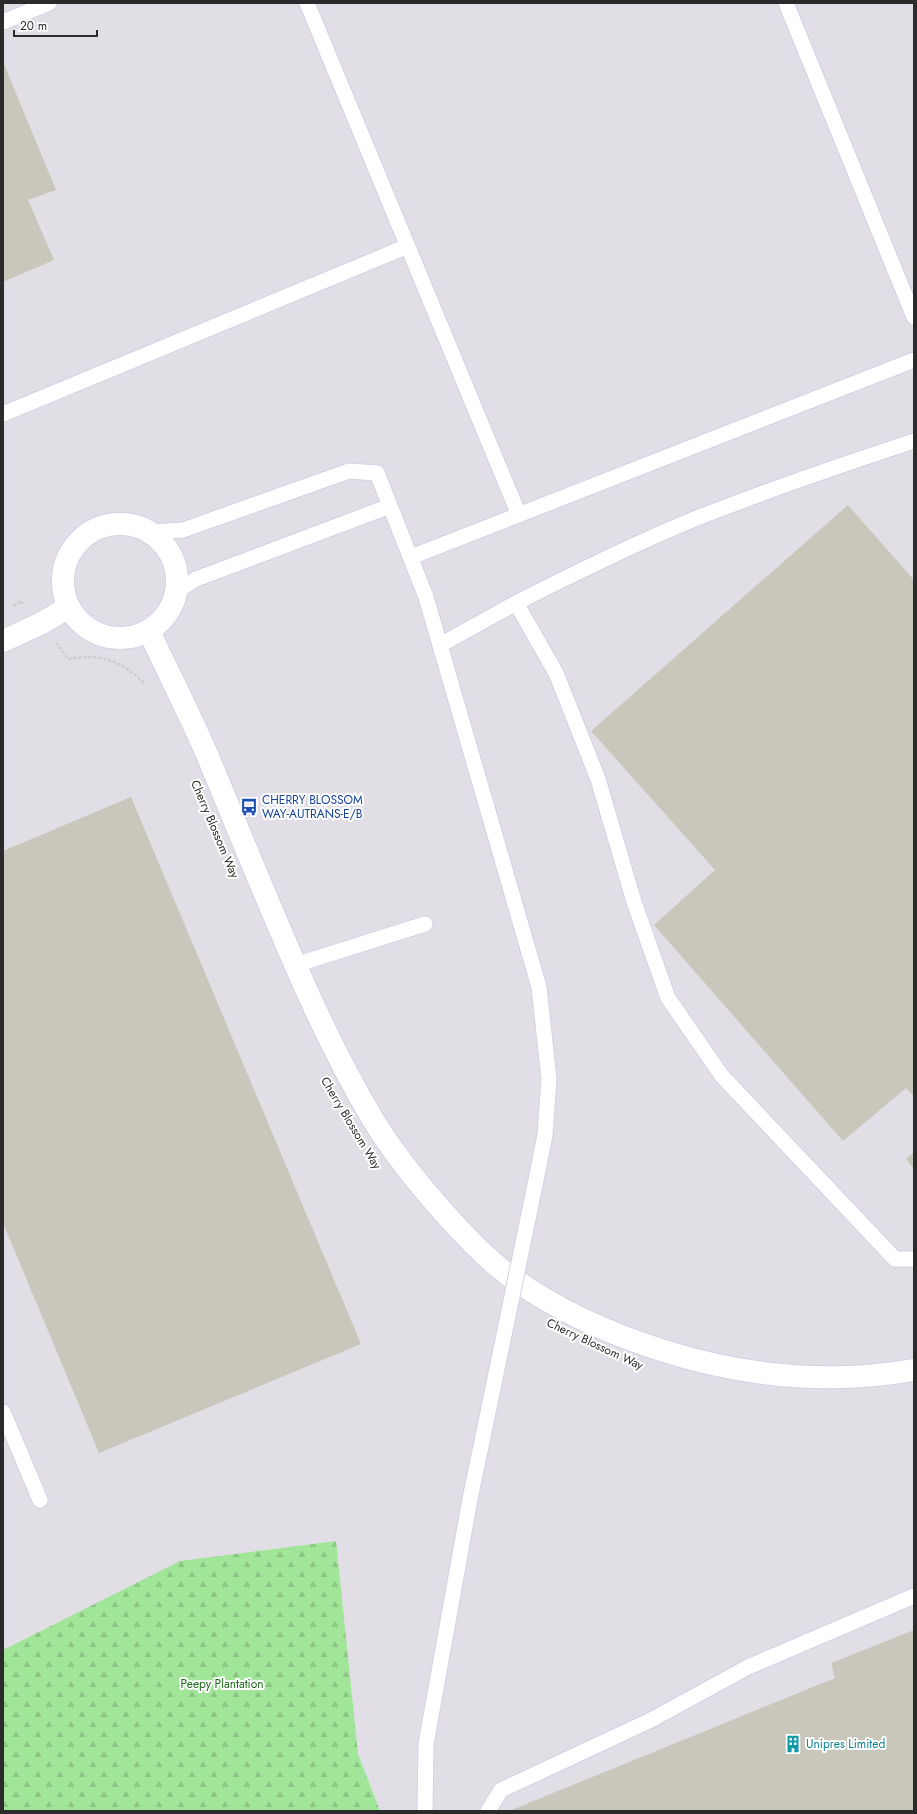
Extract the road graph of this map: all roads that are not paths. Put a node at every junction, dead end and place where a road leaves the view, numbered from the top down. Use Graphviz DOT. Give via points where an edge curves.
graph roads {
  1 [pos="49,3"];
  2 [pos="307,3"];
  3 [pos="786,3"];
  4 [pos="3,22"];
  5 [pos="408,246"];
  6 [pos="914,317"];
  7 [pos="914,360"];
  8 [pos="3,414"];
  9 [pos="914,441"];
  10 [pos="390,506"];
  11 [pos="519,515"];
  12 [pos="151,532"];
  13 [pos="411,557"];
  14 [pos="177,591"];
  15 [pos="516,603"];
  16 [pos="69,607"];
  17 [pos="149,631"];
  18 [pos="3,641"];
  19 [pos="440,645"];
  20 [pos="425,924"];
  21 [pos="295,965"];
  22 [pos="914,1259"];
  23 [pos="914,1370"];
  24 [pos="3,1412"];
  25 [pos="40,1500"];
  26 [pos="914,1596"];
  27 [pos="425,1811"];
  28 [pos="488,1811"];
  1 -- 4 [label="lane"];
  2 -- 5 [label="lane"];
  3 -- 6 [label="lane"];
  5 -- 8 [label="lane"];
  5 -- 11 [label="lane"];
  7 -- 11 [label="lane"];
  9 -- 15 [label="lane" via="696,519"];
  10 -- 12 [label="lane" via="377,473 349,471 183,530"];
  10 -- 13 [label="lane"];
  10 -- 14 [label="lane" via="196,579"];
  11 -- 13 [label="lane"];
  12 -- 14 [label="street" via="164,543 173,557 178,574"];
  12 -- 16 [label="street" via="134,525 115,523 97,528 82,538 70,553 64,570 63,589"];
  13 -- 19 [label="lane"];
  14 -- 17 [label="street" via="172,607 162,621"];
  15 -- 19 [label="lane"];
  15 -- 22 [label="lane" via="556,673 598,779 634,902 668,998 722,1076 802,1162 895,1259"];
  16 -- 17 [label="street" via="80,622 101,635 131,638"];
  16 -- 18 [label="street"];
  17 -- 21 [label="street, Cherry Blossom Way" via="202,743"];
  19 -- 27 [label="lane, bridge" via="539,987 549,1078 545,1135 470,1499 426,1744"];
  20 -- 21 [label="lane"];
  21 -- 23 [label="street, Cherry Blossom Way" via="333,1046 373,1120 420,1186 463,1234 501,1270 547,1301 581,1319 638,1343 729,1368 783,1377 843,1378"];
  24 -- 25 [label="lane"];
  26 -- 28 [label="lane" via="748,1667 651,1720 501,1790"];
}
